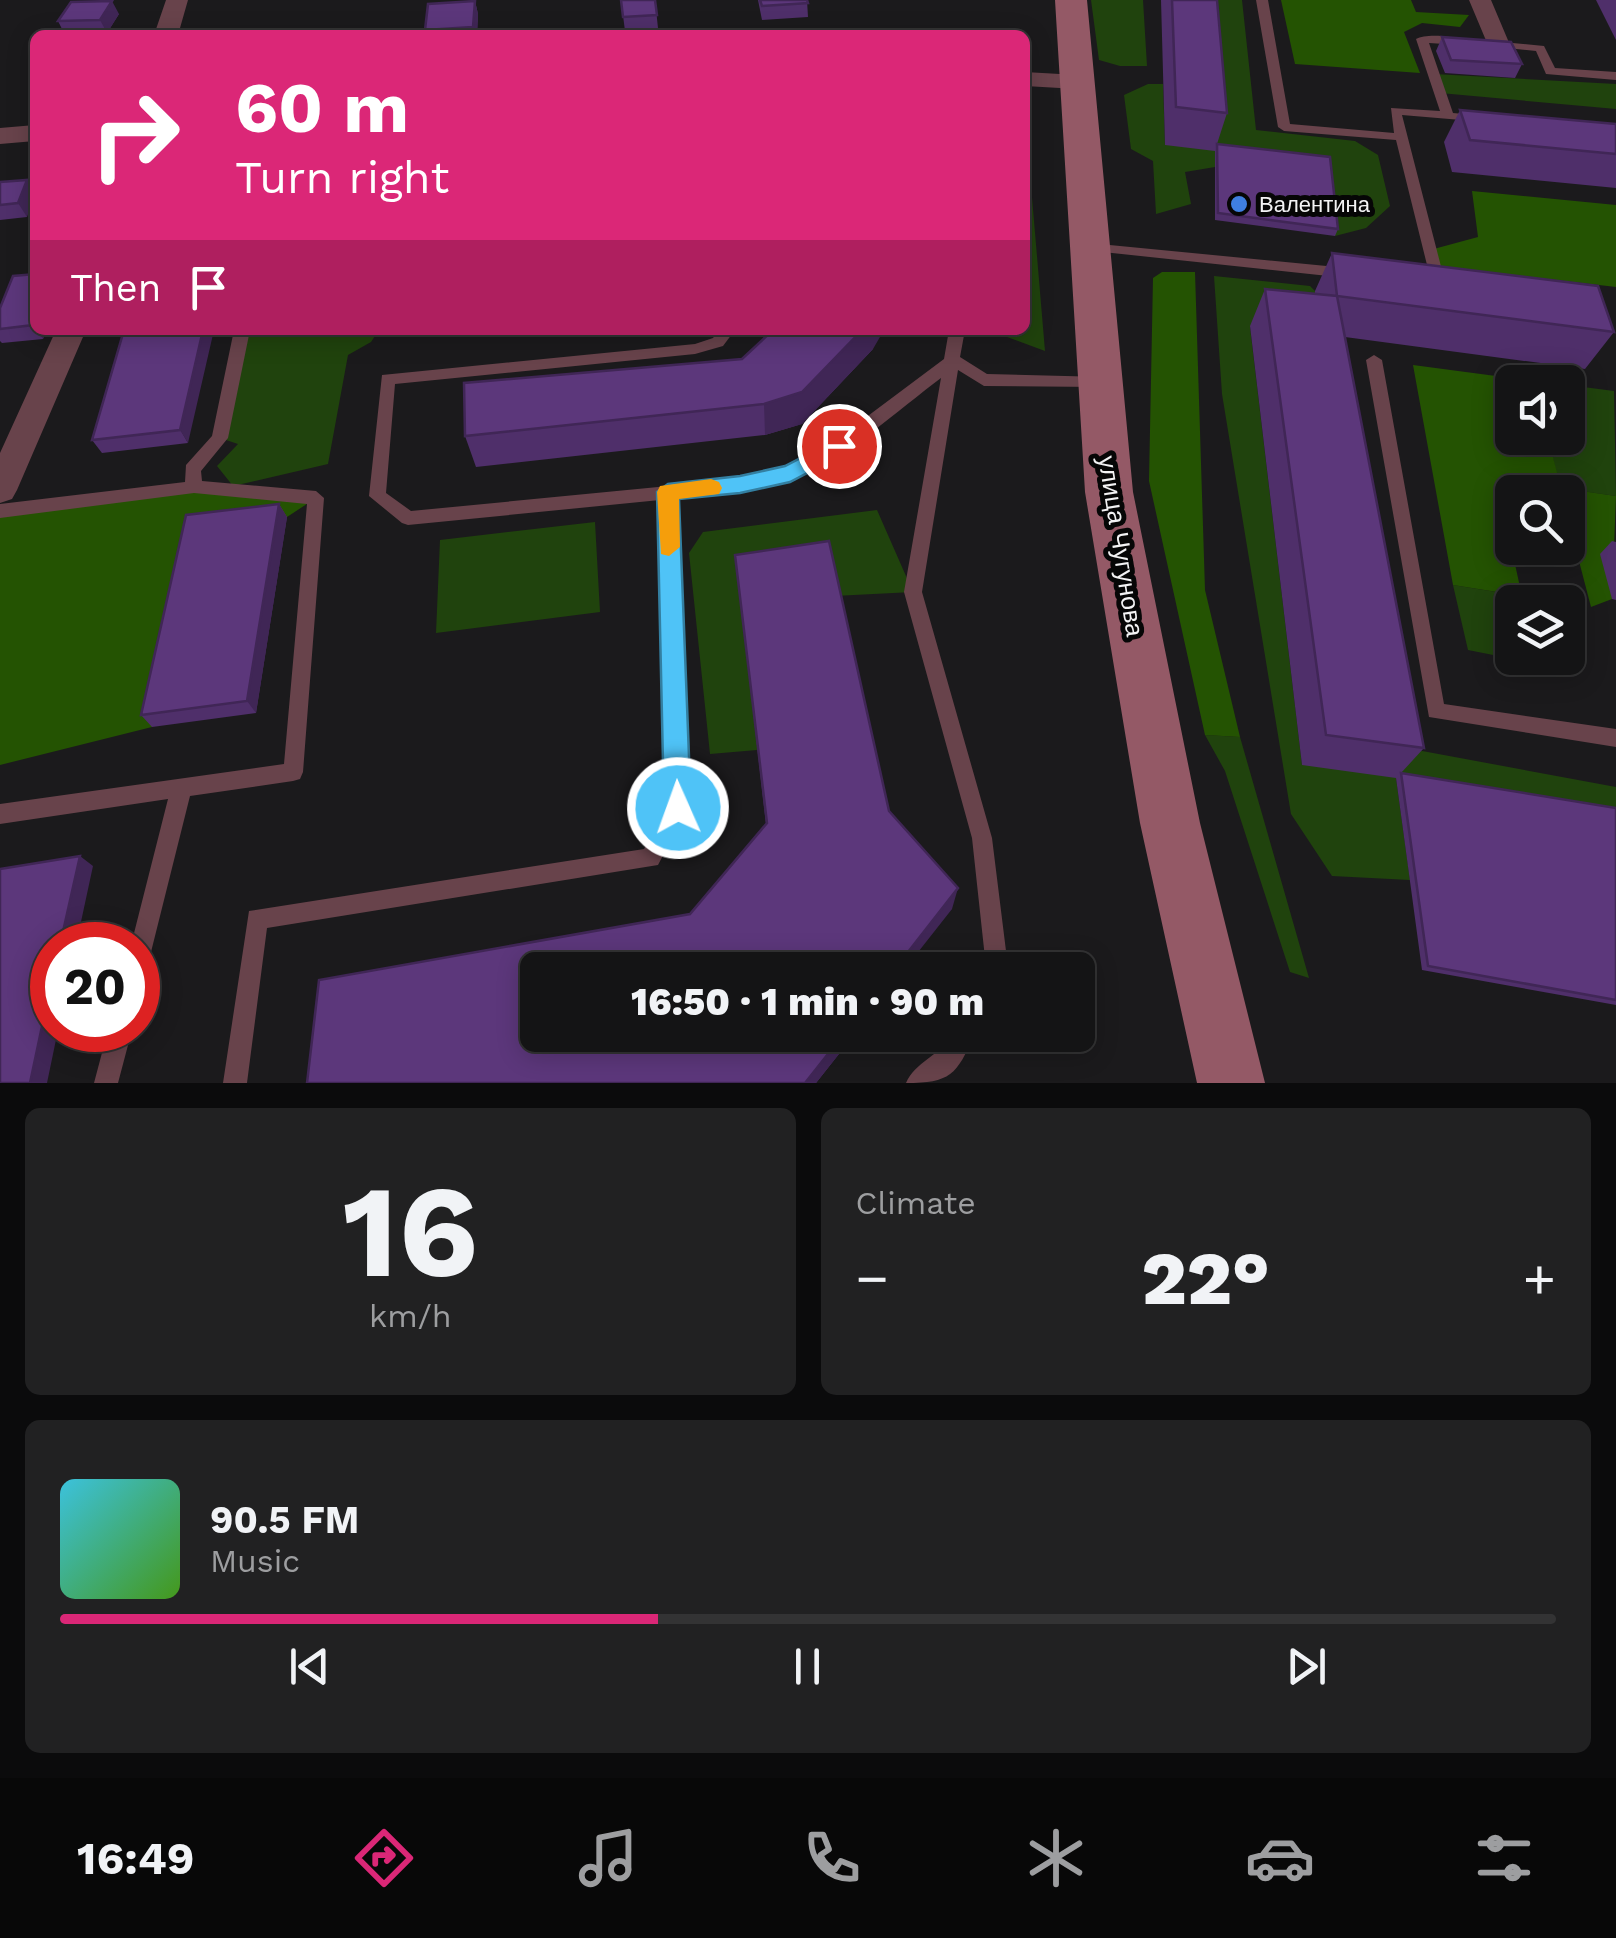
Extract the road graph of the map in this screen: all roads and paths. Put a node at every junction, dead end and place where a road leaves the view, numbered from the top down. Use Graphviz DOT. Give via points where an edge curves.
graph roads {
  1 [pos="177,0"];
  2 [pos="1071,0"];
  3 [pos="1262,0"];
  4 [pos="1480,0"];
  5 [pos="168,30"];
  6 [pos="1498,45"];
  7 [pos="1616,76"];
  8 [pos="1030,79"];
  9 [pos="1077,82"];
  10 [pos="1448,116"];
  11 [pos="1504,121"];
  12 [pos="30,133"];
  13 [pos="0,136"];
  14 [pos="1402,137"];
  15 [pos="1088,247"];
  16 [pos="1363,274"];
  17 [pos="1420,280"];
  18 [pos="69,335"];
  19 [pos="241,335"];
  20 [pos="723,335"];
  21 [pos="956,335"];
  22 [pos="954,360"];
  23 [pos="1374,360"];
  24 [pos="1100,380"];
  25 [pos="194,487"];
  26 [pos="0,490"];
  27 [pos="668,492"];
  28 [pos="0,512"];
  29 [pos="1616,738"];
  30 [pos="180,790"];
  31 [pos="0,814"];
  32 [pos="147,922"];
  33 [pos="995,952"];
  34 [pos="114,1052"];
  35 [pos="954,1052"];
  36 [pos="106,1083"];
  37 [pos="235,1083"];
  38 [pos="918,1083"];
  39 [pos="1231,1083"];
  1 -- 5 [label="street"];
  2 -- 9 [label="main road, улица Чугунова"];
  3 -- 14 [label="lane" via="1284,127"];
  4 -- 6 [label="street"];
  6 -- 7 [label="lane" via="1540,48 1550,71"];
  6 -- 10 [label="lane" via="1422,39"];
  8 -- 9 [label="street"];
  9 -- 15 [label="main road, улица Чугунова"];
  10 -- 11 [label="lane"];
  10 -- 14 [label="lane" via="1395,111"];
  12 -- 13 [label="street"];
  14 -- 17 [label="lane" via="1438,282"];
  15 -- 16 [label="lane"];
  15 -- 24 [label="main road, улица Чугунова"];
  18 -- 26 [label="street"];
  19 -- 25 [label="lane" via="220,438 192,469"];
  20 -- 27 [label="lane" via="695,350 388,379 377,496 408,518"];
  21 -- 22 [label="lane"];
  22 -- 24 [label="lane" via="984,380"];
  22 -- 27 [label="lane" via="790,474"];
  22 -- 33 [label="lane" via="912,592 982,838"];
  23 -- 29 [label="lane" via="1436,711"];
  24 -- 39 [label="main road, улица Чугунова" via="1109,492 1170,823"];
  25 -- 28 [label="lane"];
  25 -- 30 [label="lane" via="316,498 293,772"];
  27 -- 37 [label="lane" via="678,808 650,858 257,918"];
  30 -- 31 [label="lane"];
  30 -- 32 [label="lane"];
  34 -- 36 [label="lane"];
  35 -- 38 [label="lane"];
}
